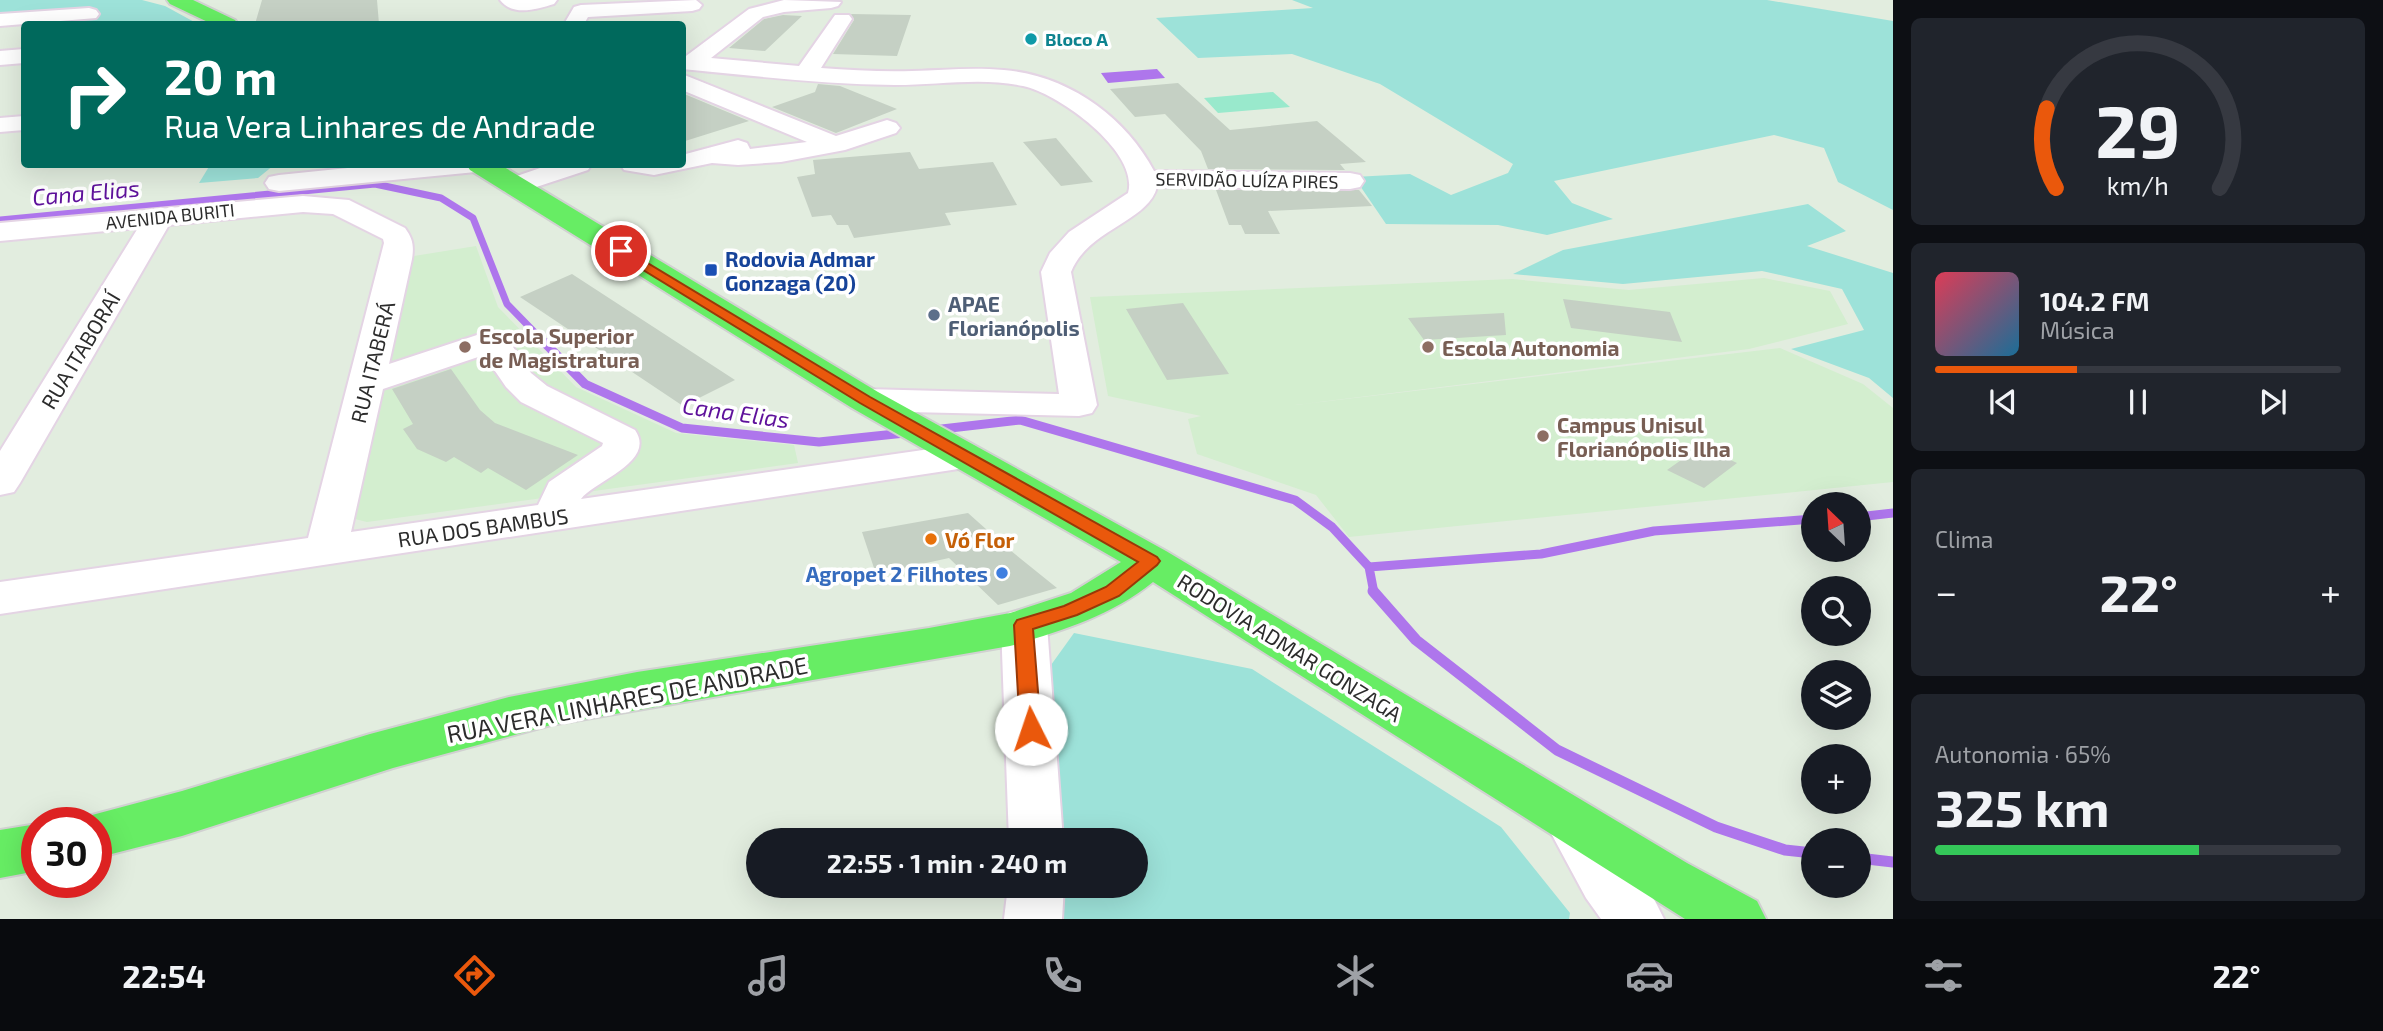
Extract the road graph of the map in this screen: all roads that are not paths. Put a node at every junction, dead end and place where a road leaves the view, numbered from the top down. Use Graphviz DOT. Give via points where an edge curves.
graph roads {
  1 [pos="177,0"];
  2 [pos="547,0"];
  3 [pos="516,3"];
  4 [pos="692,5"];
  5 [pos="89,14"];
  6 [pos="0,20"];
  7 [pos="222,21"];
  8 [pos="576,21"];
  9 [pos="21,56"];
  10 [pos="0,58"];
  11 [pos="686,68"];
  12 [pos="686,69"];
  13 [pos="686,70"];
  14 [pos="806,74"];
  15 [pos="21,123"];
  16 [pos="0,125"];
  17 [pos="793,128"];
  18 [pos="887,128"];
  19 [pos="836,145"];
  20 [pos="716,156"];
  21 [pos="686,162"];
  22 [pos="436,168"];
  23 [pos="484,168"];
  24 [pos="567,168"];
  25 [pos="1145,179"];
  26 [pos="1350,181"];
  27 [pos="515,186"];
  28 [pos="339,206"];
  29 [pos="0,210"];
  30 [pos="159,217"];
  31 [pos="0,232"];
  32 [pos="367,383"];
  33 [pos="893,416"];
  34 [pos="965,456"];
  35 [pos="0,483"];
  36 [pos="555,517"];
  37 [pos="326,550"];
  38 [pos="1151,561"];
  39 [pos="0,598"];
  40 [pos="1024,625"];
  41 [pos="1572,822"];
  42 [pos="1035,828"];
  43 [pos="112,831"];
  44 [pos="21,850"];
  45 [pos="0,854"];
  46 [pos="1035,898"];
  47 [pos="1033,919"];
  48 [pos="1635,919"];
  49 [pos="1737,919"];
  1 -- 7 [label="main road"];
  2 -- 3 [label="street"];
  4 -- 8 [label="street" via="581,11"];
  5 -- 6 [label="street"];
  9 -- 10 [label="street"];
  11 -- 14 [label="street" via="756,13 784,6 836,11"];
  12 -- 14 [label="street"];
  13 -- 17 [label="street"];
  14 -- 25 [label="street" via="1006,78 1040,84 1063,94 1105,125"];
  15 -- 16 [label="street"];
  17 -- 19 [label="street"];
  17 -- 20 [label="street"];
  18 -- 19 [label="street"];
  19 -- 20 [label="street" via="762,158"];
  20 -- 21 [label="street"];
  22 -- 29 [label="street, AVENIDA BURITI"];
  23 -- 27 [label="main road, RODOVIA ADMAR GONZAGA"];
  24 -- 27 [label="street"];
  25 -- 26 [label="street, SERVIDÃO LUÍZA PIRES"];
  25 -- 33 [label="street" via="1140,197 1089,231 1059,260 1056,272 1079,405"];
  27 -- 33 [label="main road, RODOVIA ADMAR GONZAGA"];
  28 -- 30 [label="street, AVENIDA BURITI" via="284,204"];
  28 -- 32 [label="street, RUA ITABERÁ" via="388,228 399,243"];
  30 -- 31 [label="street, AVENIDA BURITI"];
  30 -- 35 [label="street, RUA ITABORAÍ"];
  32 -- 36 [label="street" via="492,341 518,380 534,394 624,442 602,466 563,491"];
  32 -- 37 [label="street, RUA ITABERÁ"];
  33 -- 34 [label="main road, RODOVIA ADMAR GONZAGA"];
  34 -- 36 [label="street, RUA DOS BAMBUS"];
  34 -- 38 [label="main road, RODOVIA ADMAR GONZAGA"];
  36 -- 37 [label="street, RUA DOS BAMBUS"];
  37 -- 39 [label="street, RUA DOS BAMBUS"];
  38 -- 40 [label="main road, RUA VERA LINHARES DE ANDRADE" via="1112,592"];
  38 -- 41 [label="main road, RODOVIA ADMAR GONZAGA"];
  40 -- 42 [label="street"];
  40 -- 43 [label="main road, RUA VERA LINHARES DE ANDRADE" via="513,715 407,742 182,814"];
  41 -- 48 [label="street" via="1606,881"];
  41 -- 49 [label="main road, RODOVIA ADMAR GONZAGA"];
  44 -- 45 [label="main road"];
  46 -- 47 [label="street"];
}
